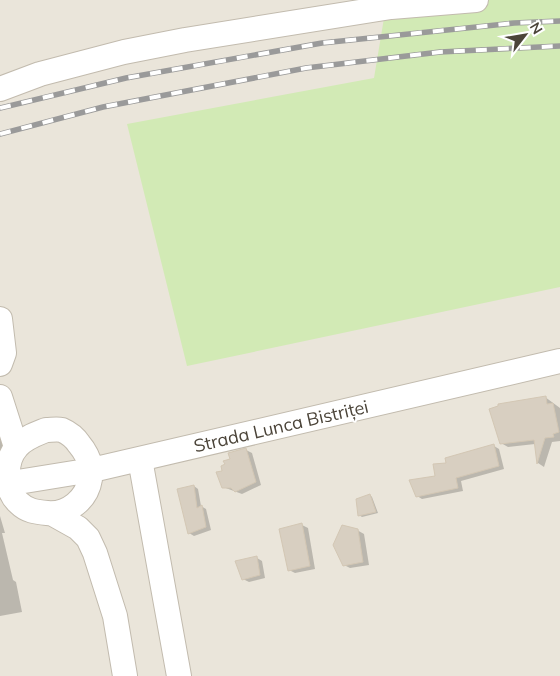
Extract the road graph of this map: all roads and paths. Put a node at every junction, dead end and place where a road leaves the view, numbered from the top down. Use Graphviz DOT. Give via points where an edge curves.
graph roads {
  1 [pos="476,0"];
  2 [pos="0,89"];
  3 [pos="0,319"];
  4 [pos="560,360"];
  5 [pos="0,364"];
  6 [pos="0,397"];
  7 [pos="16,447"];
  8 [pos="140,459"];
  9 [pos="92,470"];
  10 [pos="4,484"];
  11 [pos="54,514"];
  12 [pos="125,676"];
  13 [pos="179,676"];
  1 -- 2 [label="street" via="391,7 176,41 40,74"];
  3 -- 5 [label="street" via="4,352"];
  4 -- 8 [label="street, Strada Lunca Bistriței"];
  6 -- 7 [label="street"];
  7 -- 9 [label="street" via="32,435 46,430 61,430 74,437"];
  7 -- 10 [label="street"];
  8 -- 9 [label="street, Strada Lunca Bistriței"];
  8 -- 13 [label="street"];
  9 -- 10 [label="street, Strada Lunca Bistriței"];
  9 -- 11 [label="street" via="89,488 83,498 73,507"];
  10 -- 11 [label="street" via="25,509"];
  11 -- 12 [label="street" via="78,528 88,538 95,553 115,616"];
}
